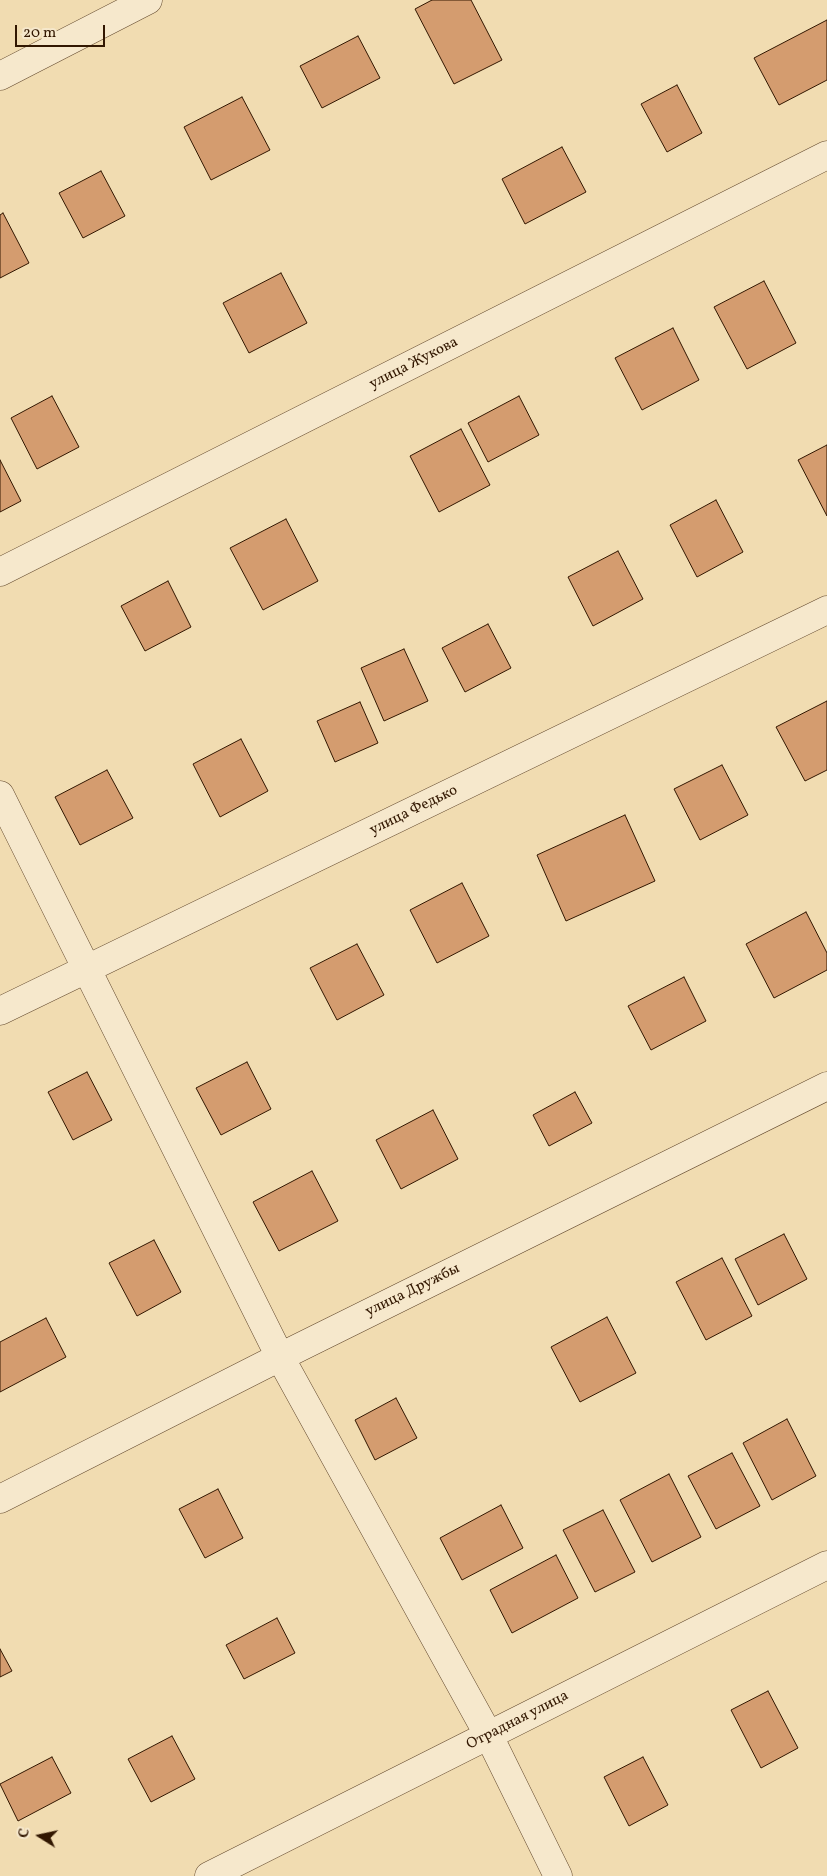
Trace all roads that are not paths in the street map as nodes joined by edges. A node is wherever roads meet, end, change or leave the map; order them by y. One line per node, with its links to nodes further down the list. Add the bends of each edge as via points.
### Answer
1 (148, 0): 2 (street)
2 (0, 76)
3 (827, 155): 4 (street, улица Жукова)
4 (0, 572)
5 (827, 610): 7 (street, улица Федько)
6 (0, 795): 7 (street)
7 (86, 969): 8 (street, улица Федько); 10 (street)
8 (0, 1011)
9 (827, 1086): 10 (street, улица Дружбы)
10 (280, 1357): 11 (street, улица Дружбы); 13 (street)
11 (0, 1499)
12 (827, 1565): 13 (street, Отрадная улица)
13 (489, 1736): 14 (street, Отрадная улица); 15 (street)
14 (209, 1876)
15 (558, 1876)

